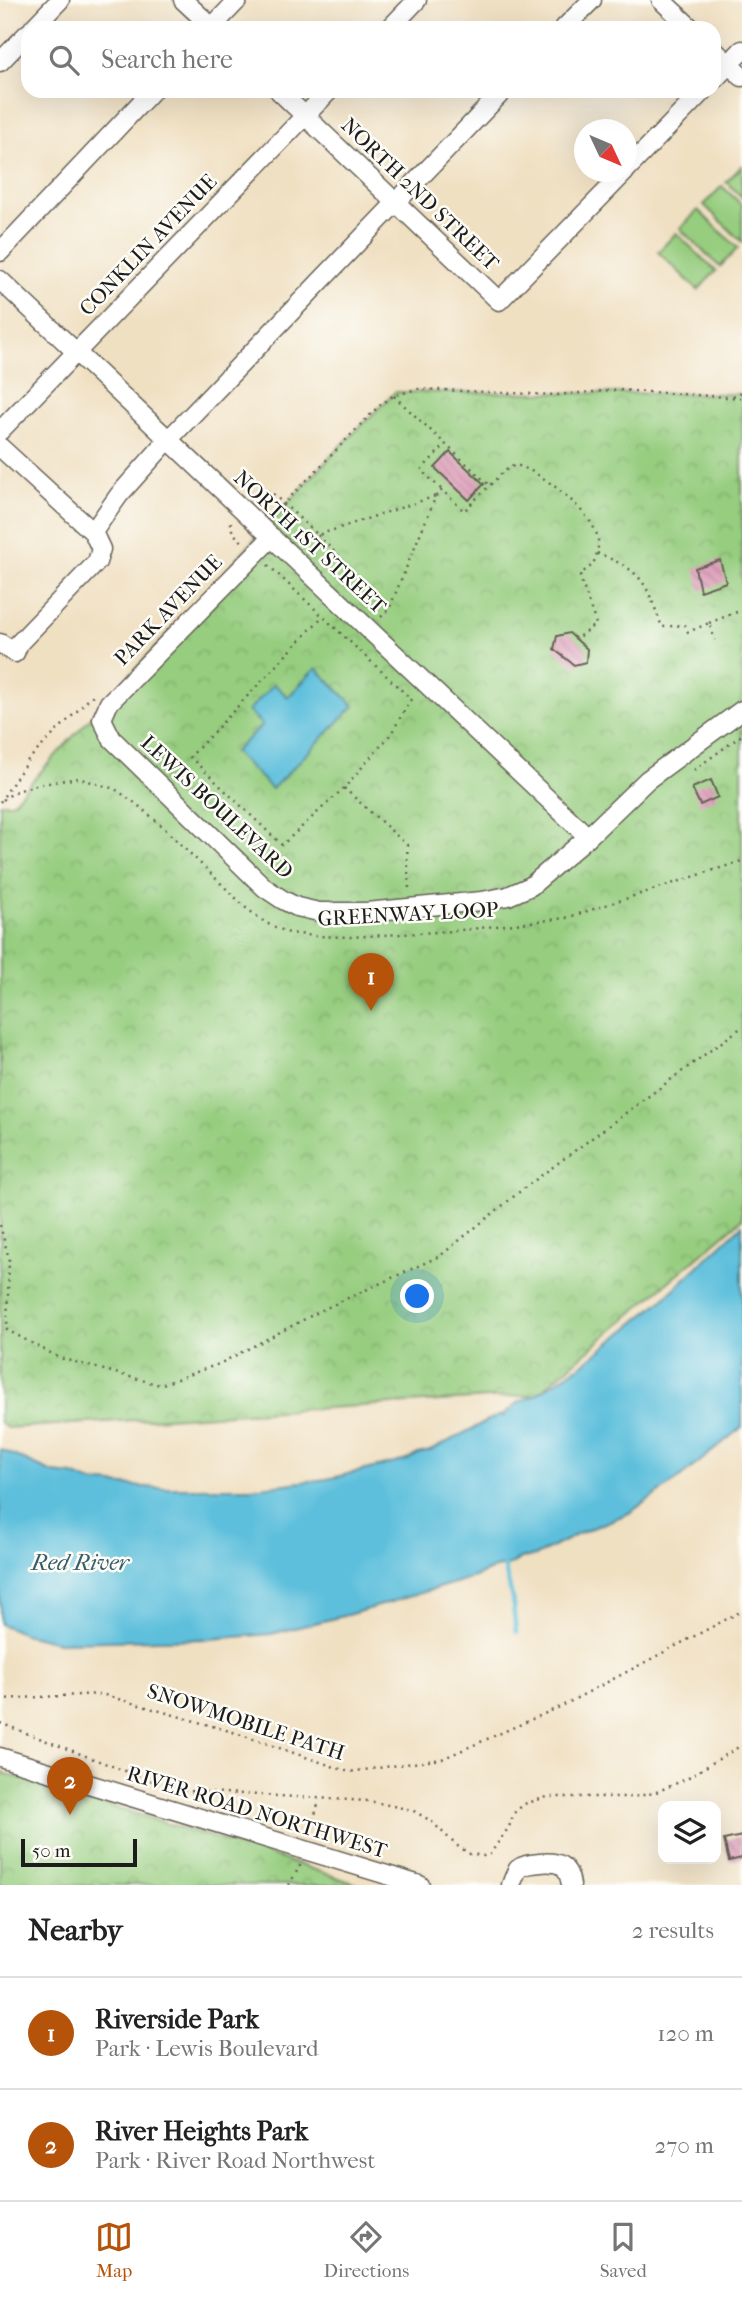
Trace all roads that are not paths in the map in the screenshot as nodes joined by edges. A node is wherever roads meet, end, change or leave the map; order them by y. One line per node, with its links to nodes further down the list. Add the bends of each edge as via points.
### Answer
1 (60, 0): 7 (street)
2 (183, 0): 8 (street)
3 (238, 0): 9 (street)
4 (417, 0): 10 (street)
5 (592, 0): 11 (street)
6 (661, 0): 12 (street)
7 (40, 21)
8 (205, 21)
9 (218, 21)
10 (397, 21)
11 (571, 21)
12 (684, 21)
13 (21, 40): 16 (street)
14 (742, 50): 17 (street)
15 (721, 57): 17 (street)
16 (0, 62)
17 (735, 71)
18 (145, 98): 27 (street)
19 (286, 98): 23 (street, NORTH 2ND STREET)
20 (322, 98): 23 (street, CONKLIN AVENUE)
21 (496, 98): 26 (street)
22 (696, 98): 24 (street)
23 (305, 116): 26 (street, NORTH 2ND STREET); 29 (street, CONKLIN AVENUE)
24 (637, 160)
25 (615, 182): 26 (street, NORTH 2ND STREET, via 499,301)
26 (395, 202): 31 (street)
27 (0, 252)
28 (0, 280): 29 (street, NORTH 1ST STREET)
29 (76, 352): 30 (street, CONKLIN AVENUE); 31 (street, NORTH 1ST STREET)
30 (0, 431)
31 (169, 440): 33 (street, via 119,495); 34 (street, NORTH 1ST STREET)
32 (0, 447): 33 (street)
33 (93, 532): 35 (street, via 101,550 97,562 19,643 15,653)
34 (272, 537): 37 (street, PARK AVENUE, via 109,703); 38 (street, NORTH 1ST STREET)
35 (0, 643)
36 (742, 710): 38 (street, LEWIS BOULEVARD, via 647,780)
37 (102, 719): 38 (street, LEWIS BOULEVARD, via 112,739 265,887 297,907 366,912 508,896 531,886)
38 (588, 837)
39 (0, 1757): 40 (street, RIVER ROAD NORTHWEST)
40 (421, 1885)
41 (511, 1885): 42 (street, via 523,1866 554,1861 564,1866)
42 (572, 1885)

